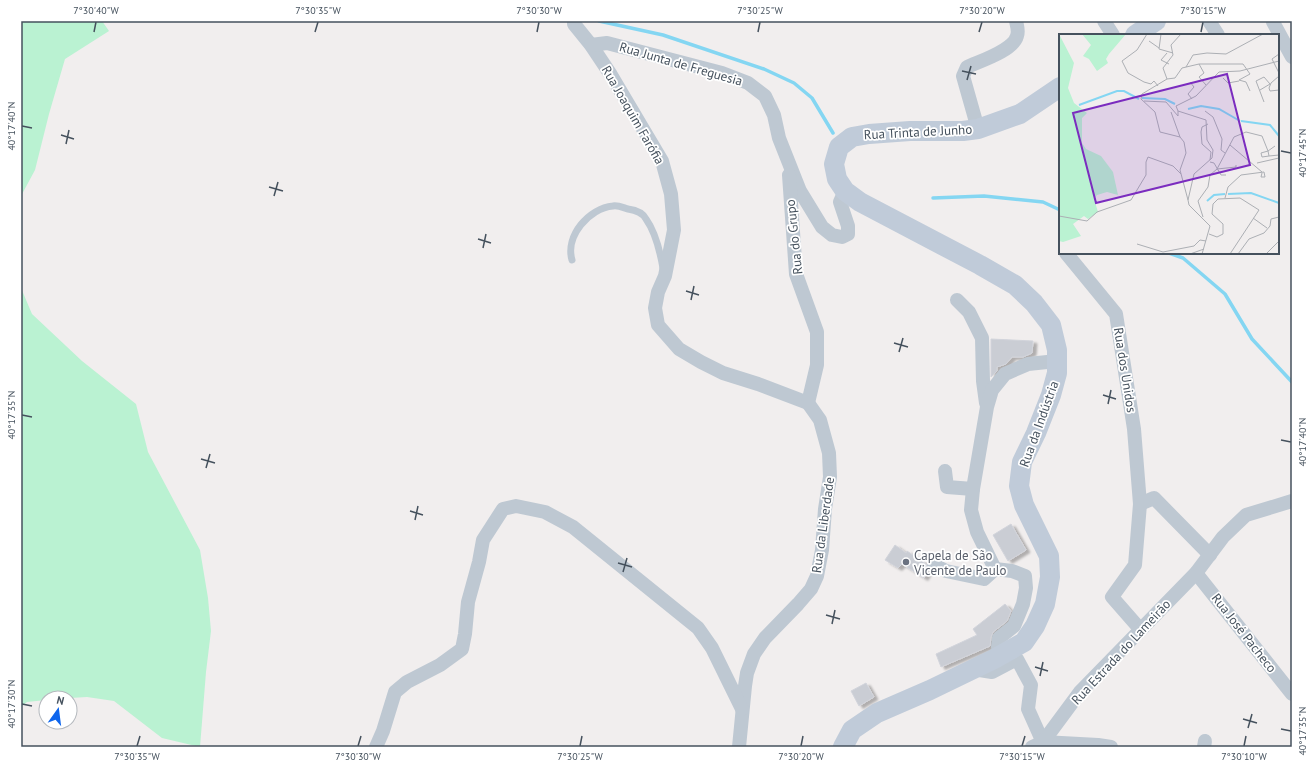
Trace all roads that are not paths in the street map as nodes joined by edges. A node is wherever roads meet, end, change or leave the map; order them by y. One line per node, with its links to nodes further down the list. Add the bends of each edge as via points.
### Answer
1 (574, 21): 10 (street, Rua Joaquim Farófia)
2 (1016, 21): 13 (street, via 1017,37 1010,46 967,67 963,76)
3 (1104, 21): 7 (street)
4 (1156, 21): 8 (street)
5 (1209, 21): 9 (street)
6 (1273, 22): 11 (street)
7 (1112, 34)
8 (1136, 34)
9 (1217, 34)
10 (591, 45): 15 (street, Rua Junta de Freguesia, via 607,43 641,51 722,73 748,83 765,96 774,115); 19 (street, Rua Joaquim Farófia, via 662,161 671,194 674,230)
11 (1292, 57)
12 (1059, 87): 13 (street, Rua Trinta de Junho, via 1020,114)
13 (978, 129): 14 (street, Rua Trinta de Junho, via 869,134 852,137)
14 (840, 147): 16 (street, Rua da Indústria, via 834,164 837,179)
15 (788, 162): 16 (street, Rua Junta de Freguesia, via 800,191 822,227 832,235 842,237 848,234 840,202); 22 (street, Rua do Grupo, via 796,274 817,332 817,365)
16 (845, 191): 21 (street, Rua da Indústria, via 860,202 1014,285 1034,303 1051,325)
17 (1067, 254): 27 (street, Rua dos Unidos, via 1116,314 1134,429)
18 (572, 260): 19 (lane, via 574,236 580,226 587,218 614,206 635,210 646,218 654,234)
19 (665, 276): 22 (street, Rua Joaquim Farófia, via 655,308 658,325 679,349 723,373)
20 (958, 300): 23 (street, via 969,312 982,338 983,381)
21 (1057, 361): 23 (street, via 1028,364 1005,374 992,390); 33 (street, Rua da Indústria, via 1057,373 1051,395 1022,462 1019,486 1024,505 1049,556 1050,577 1045,604 1032,632 1024,642)
22 (808, 403): 36 (street, Rua da Liberdade, via 820,420 829,453 830,477 817,576 811,589 765,638 754,654 747,673)
23 (987, 407): 25 (street)
24 (945, 470): 25 (street, via 947,487)
25 (973, 490): 30 (street, via 972,510 977,532)
26 (1292, 502): 28 (street, Rua Estrada do Lameirão, via 1246,514 1223,537)
27 (1140, 504): 28 (street, via 1154,498); 32 (street, Rua dos Unidos, via 1136,564 1112,597)
28 (1210, 555): 31 (street, Rua Estrada do Lameirão)
29 (934, 565): 30 (street, via 946,571 984,579)
30 (995, 569): 33 (street, via 1025,576 1026,588 1014,626 999,638 998,647)
31 (1196, 573): 32 (street, Rua Estrada do Lameirão); 35 (street, Rua José Pacheco)
32 (1140, 629): 37 (street, Rua Estrada do Lameirão, via 1080,692)
33 (1001, 655): 34 (street, Rua da Indústria)
34 (972, 669): 37 (street, via 992,672 1017,659 1031,685 1028,709); 40 (street, Rua da Indústria, via 877,713 852,730)
35 (1292, 694)
36 (742, 709): 38 (street, via 712,648 698,628 573,527 545,512 516,506 503,509 483,540 468,602 462,648 440,665 407,682 396,692); 39 (street, Rua da Liberdade)
37 (1040, 745): 41 (street)
38 (376, 747)
39 (739, 747)
40 (843, 747)
41 (1112, 747)

